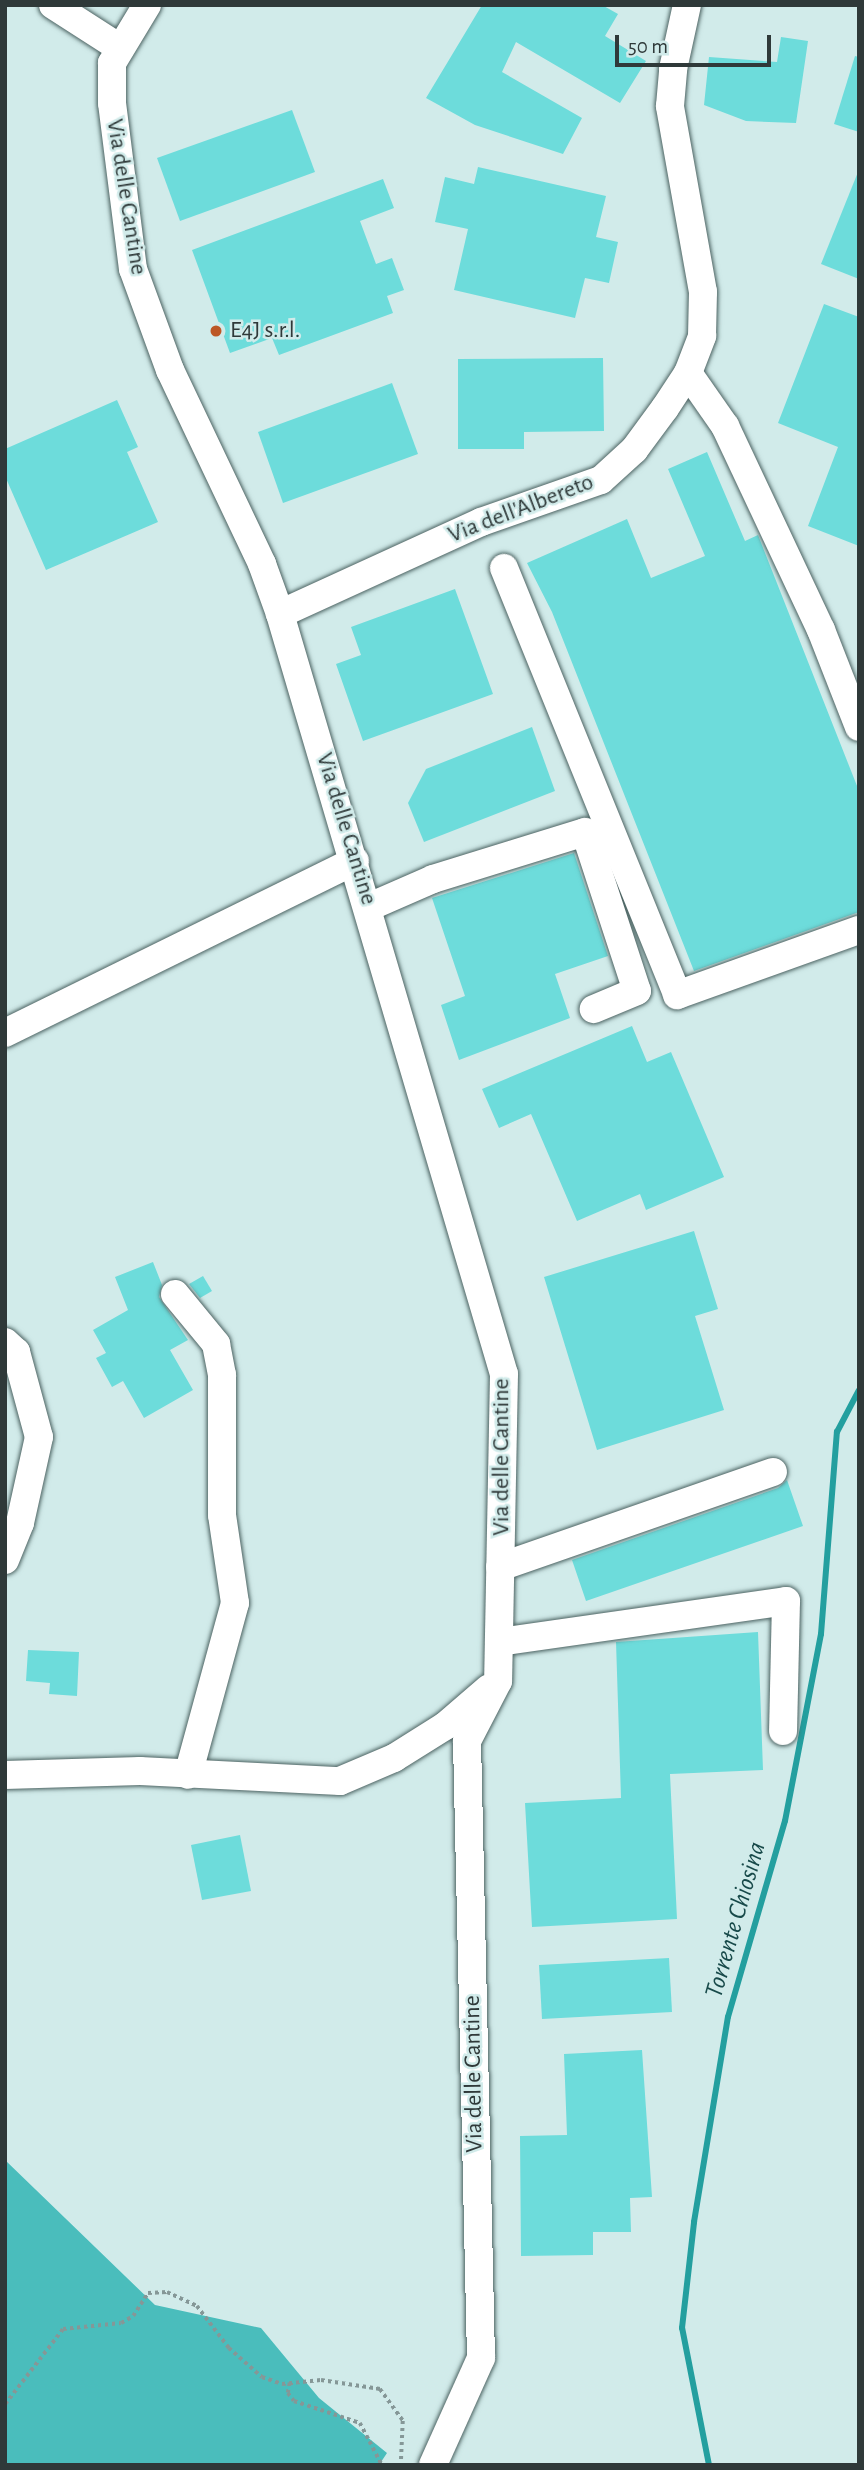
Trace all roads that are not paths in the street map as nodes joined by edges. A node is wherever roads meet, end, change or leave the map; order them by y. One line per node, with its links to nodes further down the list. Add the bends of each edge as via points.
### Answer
1 (53, 5): 4 (street)
2 (147, 5): 4 (street, Via delle Cantine)
3 (687, 5): 5 (street, Via dell'Albereto, via 670,106 703,292 702,335)
4 (120, 48): 7 (street, Via delle Cantine, via 112,63 112,103 134,269 170,370 262,564)
5 (688, 373): 7 (street, Via dell'Albereto, via 635,450 601,480 481,522); 8 (street, via 731,438 821,630)
6 (504, 568): 11 (street, via 677,995)
7 (280, 614): 9 (street, Via delle Cantine)
8 (859, 727)
9 (355, 861): 10 (street, Via delle Cantine); 13 (street)
10 (369, 907): 12 (street, via 433,879 585,832 638,991); 18 (street, Via delle Cantine, via 505,1374)
11 (859, 930)
12 (594, 1009)
13 (5, 1033)
14 (175, 1294): 22 (street, via 216,1344 222,1515 235,1603)
15 (5, 1342): 17 (street, via 16,1352 39,1437 20,1523)
16 (774, 1472): 18 (street)
17 (5, 1560)
18 (500, 1567): 19 (street, Via delle Cantine)
19 (499, 1642): 20 (street, Via delle Cantine); 21 (street, via 786,1601)
20 (498, 1681): 22 (street, via 404,1752 340,1781); 24 (street, Via delle Cantine, via 467,1741 481,2358)
21 (783, 1731)
22 (188, 1775): 23 (street, via 140,1771)
23 (5, 1776)
24 (433, 2465)

